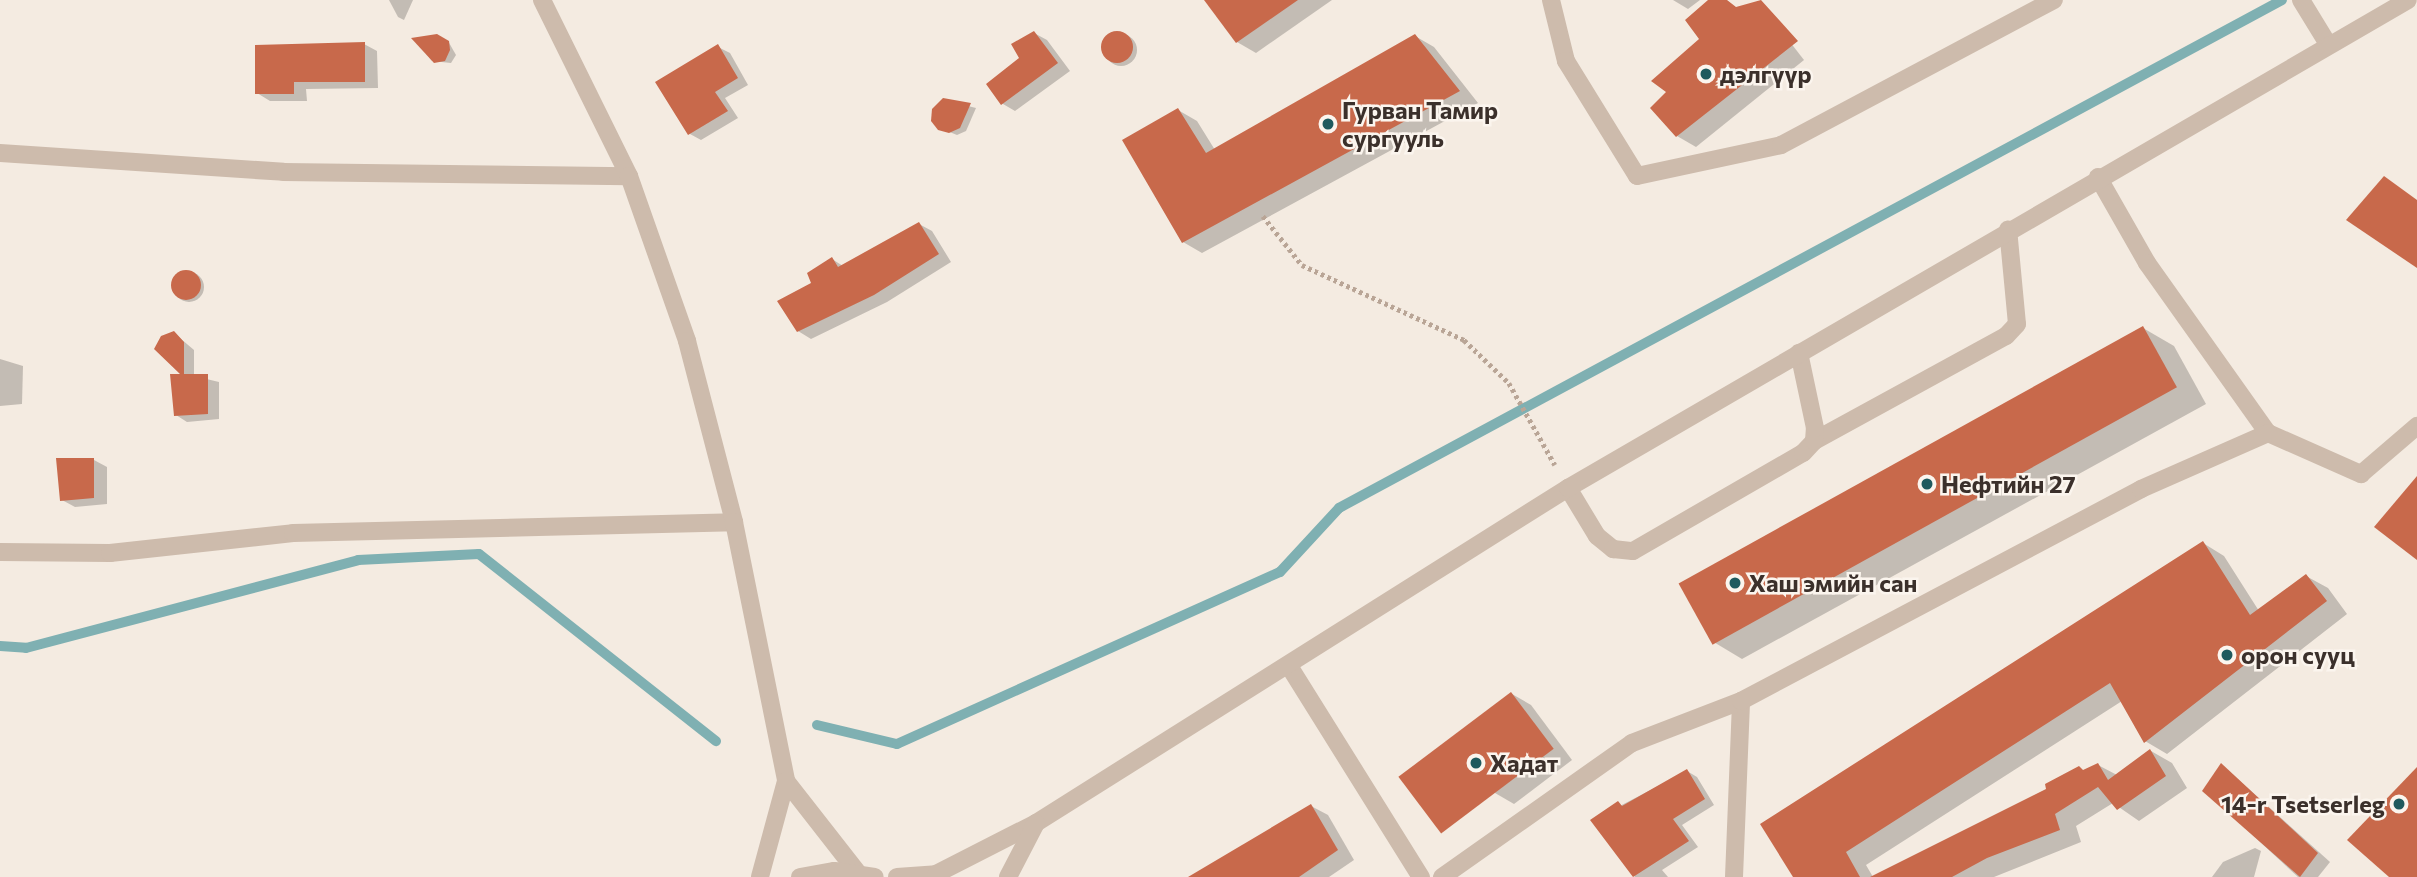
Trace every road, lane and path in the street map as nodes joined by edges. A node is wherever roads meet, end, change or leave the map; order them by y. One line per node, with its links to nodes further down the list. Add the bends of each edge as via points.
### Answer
1 (542, 0): 8 (street)
2 (1550, 0): 3 (street, via 1566,61 1637,176 1781,145)
3 (2054, 0)
4 (2408, 0): 6 (street)
5 (2304, 6): 6 (street)
6 (2328, 44): 9 (street)
7 (0, 153): 8 (street, via 283,172)
8 (629, 176): 17 (street, via 687,341)
9 (2098, 177): 11 (street); 14 (street, via 2147,263)
10 (1263, 216): 16 (path, via 1302,265 1464,340 1511,388)
11 (2008, 229): 12 (street); 15 (street, via 2017,324 2006,336)
12 (1799, 353): 15 (street); 16 (street)
13 (2417, 426): 14 (street, via 2361,474)
14 (2268, 433): 20 (street, via 2141,489)
15 (1814, 441): 16 (street, via 1803,453 1633,551 1613,549 1597,536)
16 (1568, 488): 19 (street)
17 (734, 522): 18 (street, via 293,533 110,553); 21 (street)
18 (0, 552)
19 (1289, 666): 22 (street); 28 (street)
20 (1741, 701): 29 (street, via 1632,743); 30 (street)
21 (786, 781): 23 (street); 24 (street)
22 (1036, 823): 26 (street, via 936,874); 27 (street)
23 (866, 875): 25 (street)
24 (760, 877)
25 (800, 877)
26 (897, 877)
27 (1008, 877)
28 (1421, 877)
29 (1442, 877)
30 (1734, 877)

